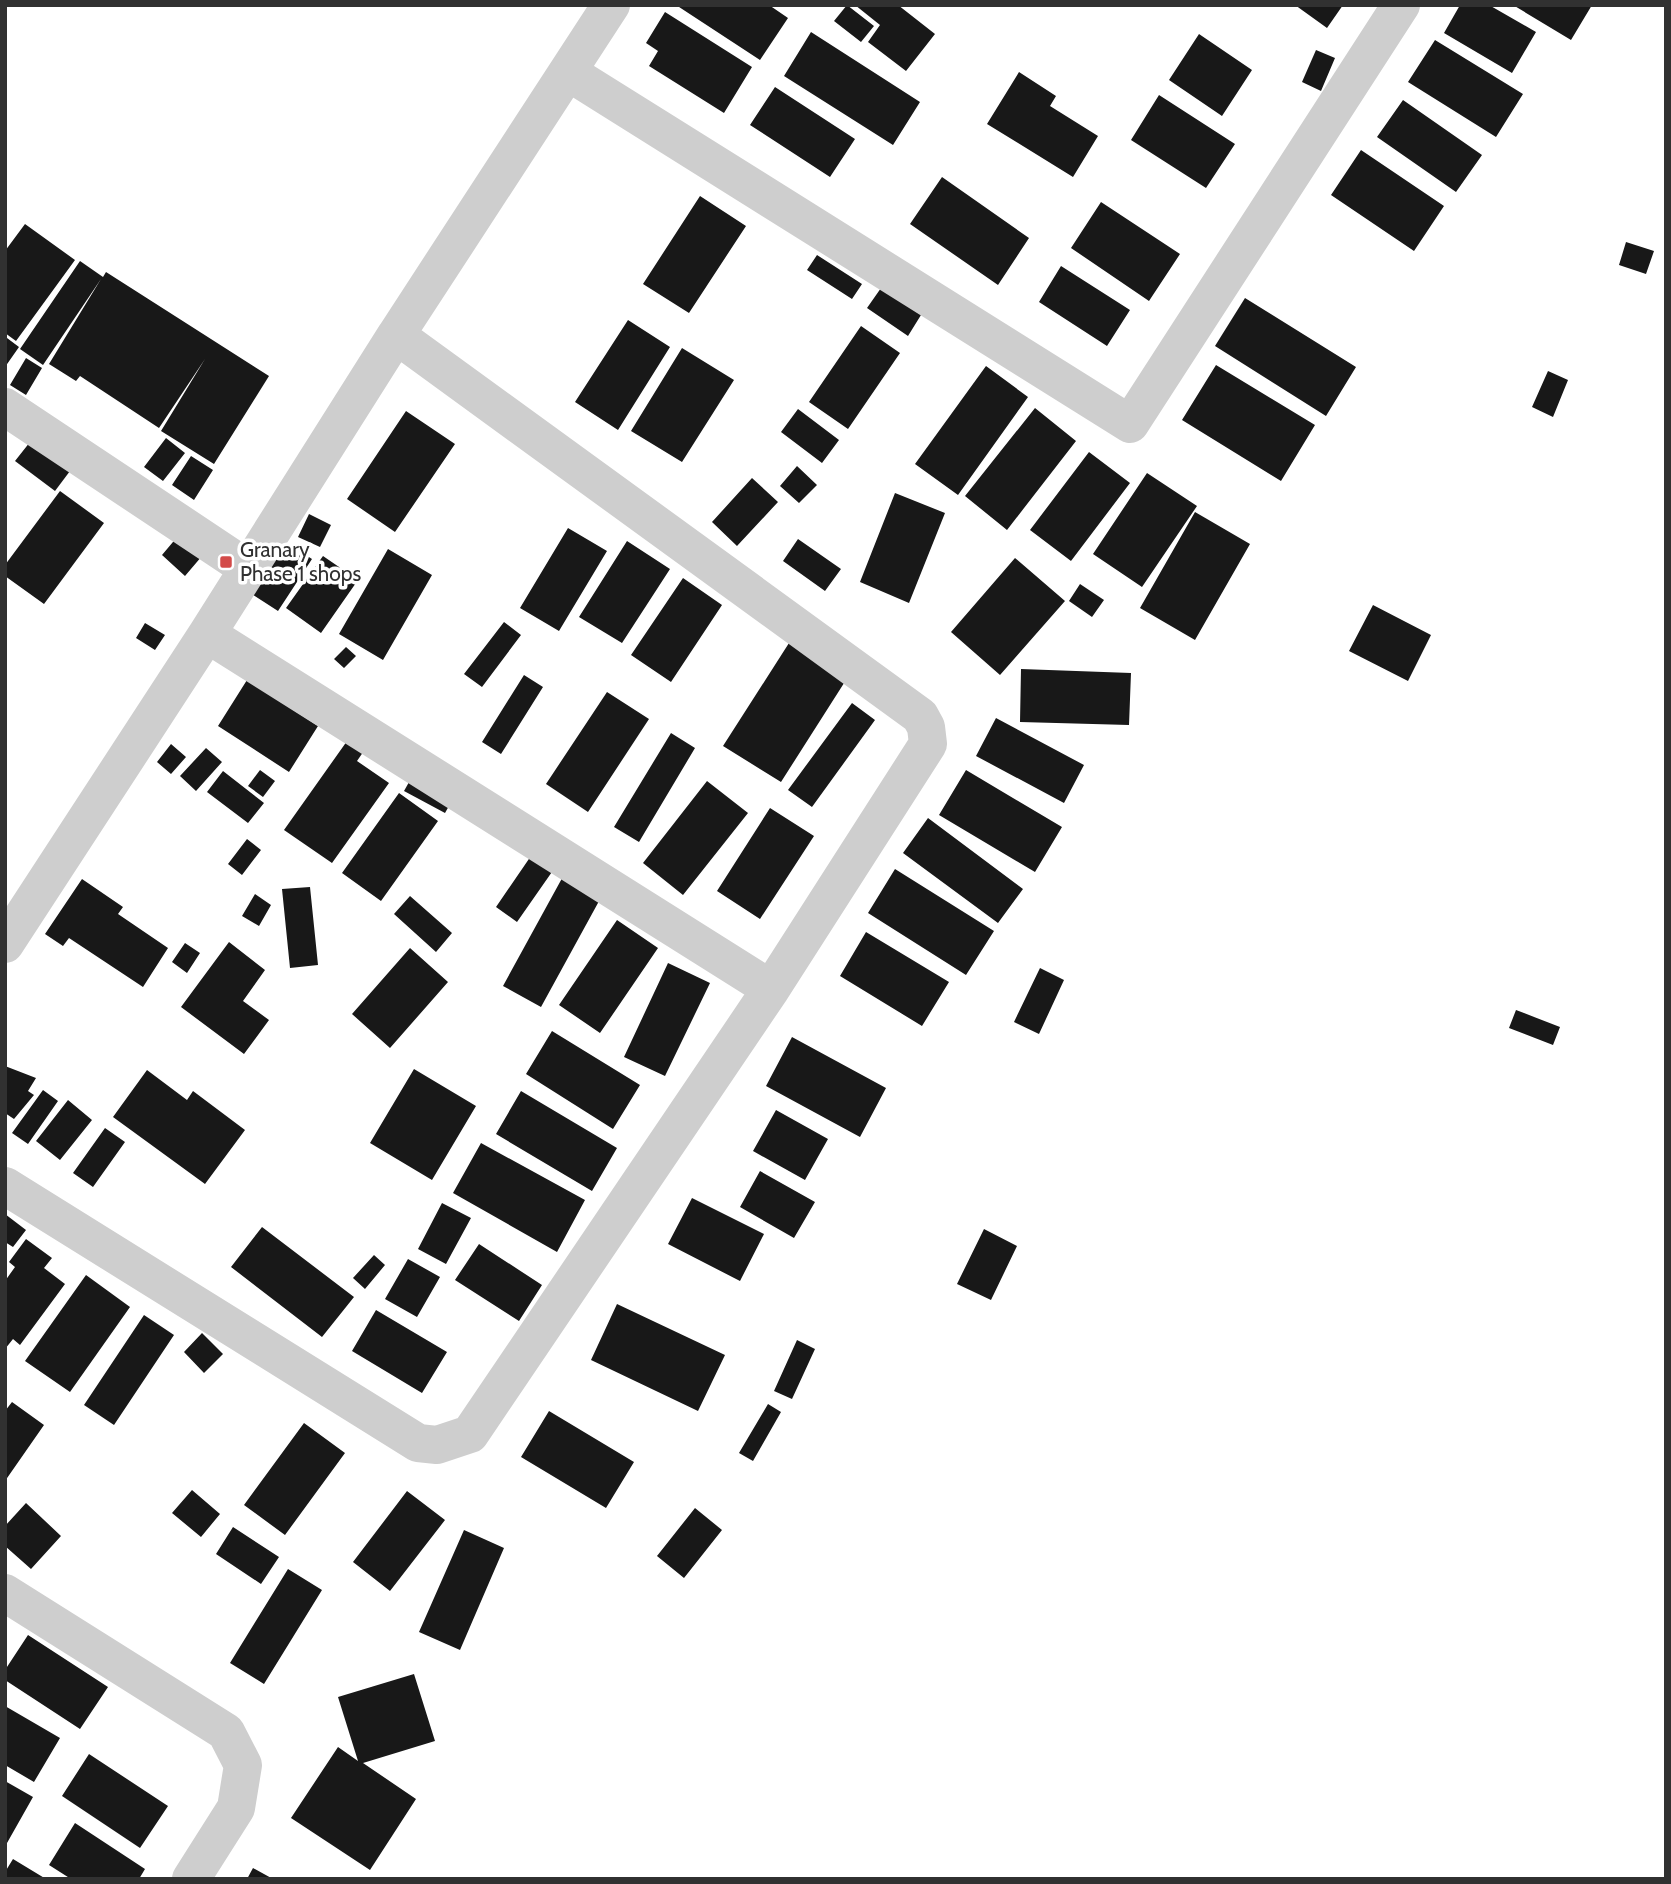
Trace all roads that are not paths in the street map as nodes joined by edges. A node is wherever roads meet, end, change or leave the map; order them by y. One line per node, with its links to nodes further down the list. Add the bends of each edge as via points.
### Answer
1 (611, 5): 3 (street)
2 (1401, 5): 3 (street, via 1130,424)
3 (568, 72): 4 (street)
4 (396, 335): 6 (street); 9 (street, via 920,716 928,744)
5 (5, 407): 6 (street)
6 (247, 568): 7 (street)
7 (207, 634): 8 (street); 9 (street)
8 (5, 944)
9 (771, 989): 10 (street, via 470,1434 454,1441 418,1443)
10 (5, 1186)
11 (5, 1593): 12 (street, via 226,1732 243,1765 236,1808)
12 (191, 1879)

